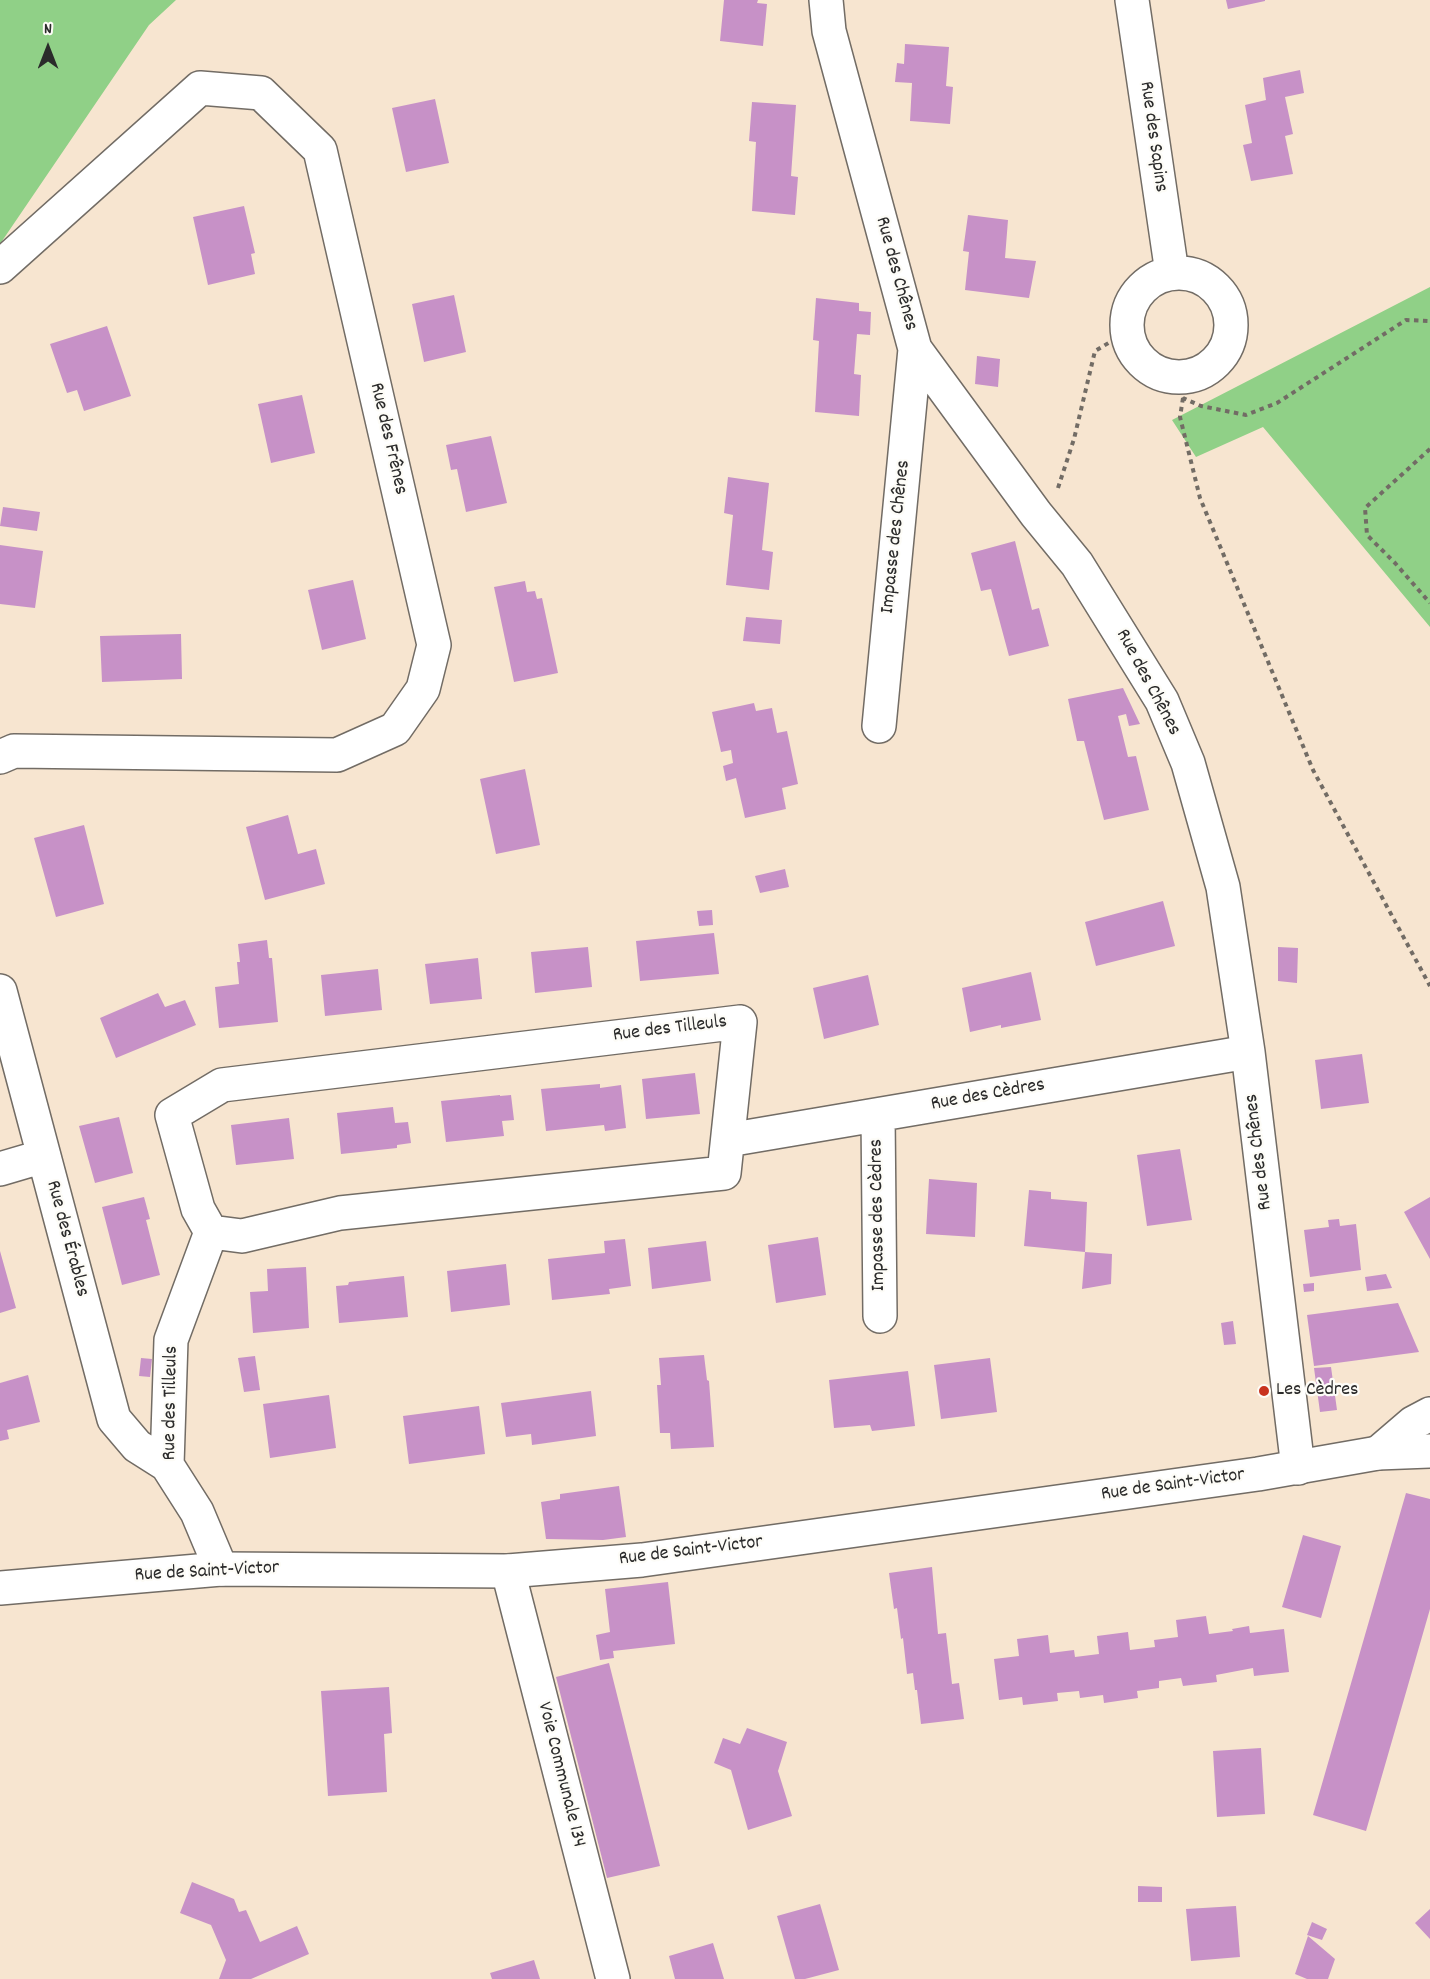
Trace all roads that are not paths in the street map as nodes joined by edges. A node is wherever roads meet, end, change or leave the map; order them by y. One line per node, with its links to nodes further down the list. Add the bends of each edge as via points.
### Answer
1 (826, 0): 5 (street, Rue des Chênes, via 829,31)
2 (1132, 0): 4 (street, Rue des Sapins)
3 (0, 267): 7 (street, Rue des Frênes, via 201,88 261,93 320,150 434,645 423,689 395,729 336,755 14,751)
4 (1172, 273): 4 (street, via 1192,274 1211,283 1224,298 1231,318 1230,338 1221,357 1174,387 1134,352 1127,332 1128,312 1137,294 1152,280)
5 (915, 349): 6 (street, Impasse des Chênes); 9 (street, Rue des Chênes, via 1077,564 1162,701 1188,764 1223,887)
6 (879, 726)
7 (0, 757)
8 (0, 991): 12 (street, Rue des Érables)
9 (1248, 1052): 10 (street, Rue des Cèdres); 20 (street, Rue des Chênes)
10 (878, 1115): 11 (street, Rue des Cèdres); 15 (street, Impasse des Cèdres)
11 (728, 1140): 14 (street, Rue des Tilleuls, via 724,1173 340,1213 242,1236); 14 (street, Rue des Tilleuls, via 740,1022 222,1085 172,1115 198,1209)
12 (44, 1156): 13 (street); 19 (street, Rue des Érables, via 114,1419 137,1446)
13 (0, 1169)
14 (211, 1232): 19 (street, Rue des Tilleuls, via 171,1340)
15 (880, 1316)
16 (1430, 1414): 18 (street)
17 (1430, 1452): 18 (street, Rue de Saint-Victor)
18 (1378, 1453): 20 (street, Rue de Saint-Victor)
19 (167, 1465): 21 (street, Rue des Tilleuls, via 197,1512)
20 (1298, 1468): 22 (street, Rue de Saint-Victor, via 642,1560)
21 (221, 1569): 22 (street, Rue de Saint-Victor); 23 (street, Rue de Saint-Victor)
22 (508, 1571): 24 (street, Voie Communale 134)
23 (0, 1588)
24 (613, 1979)

